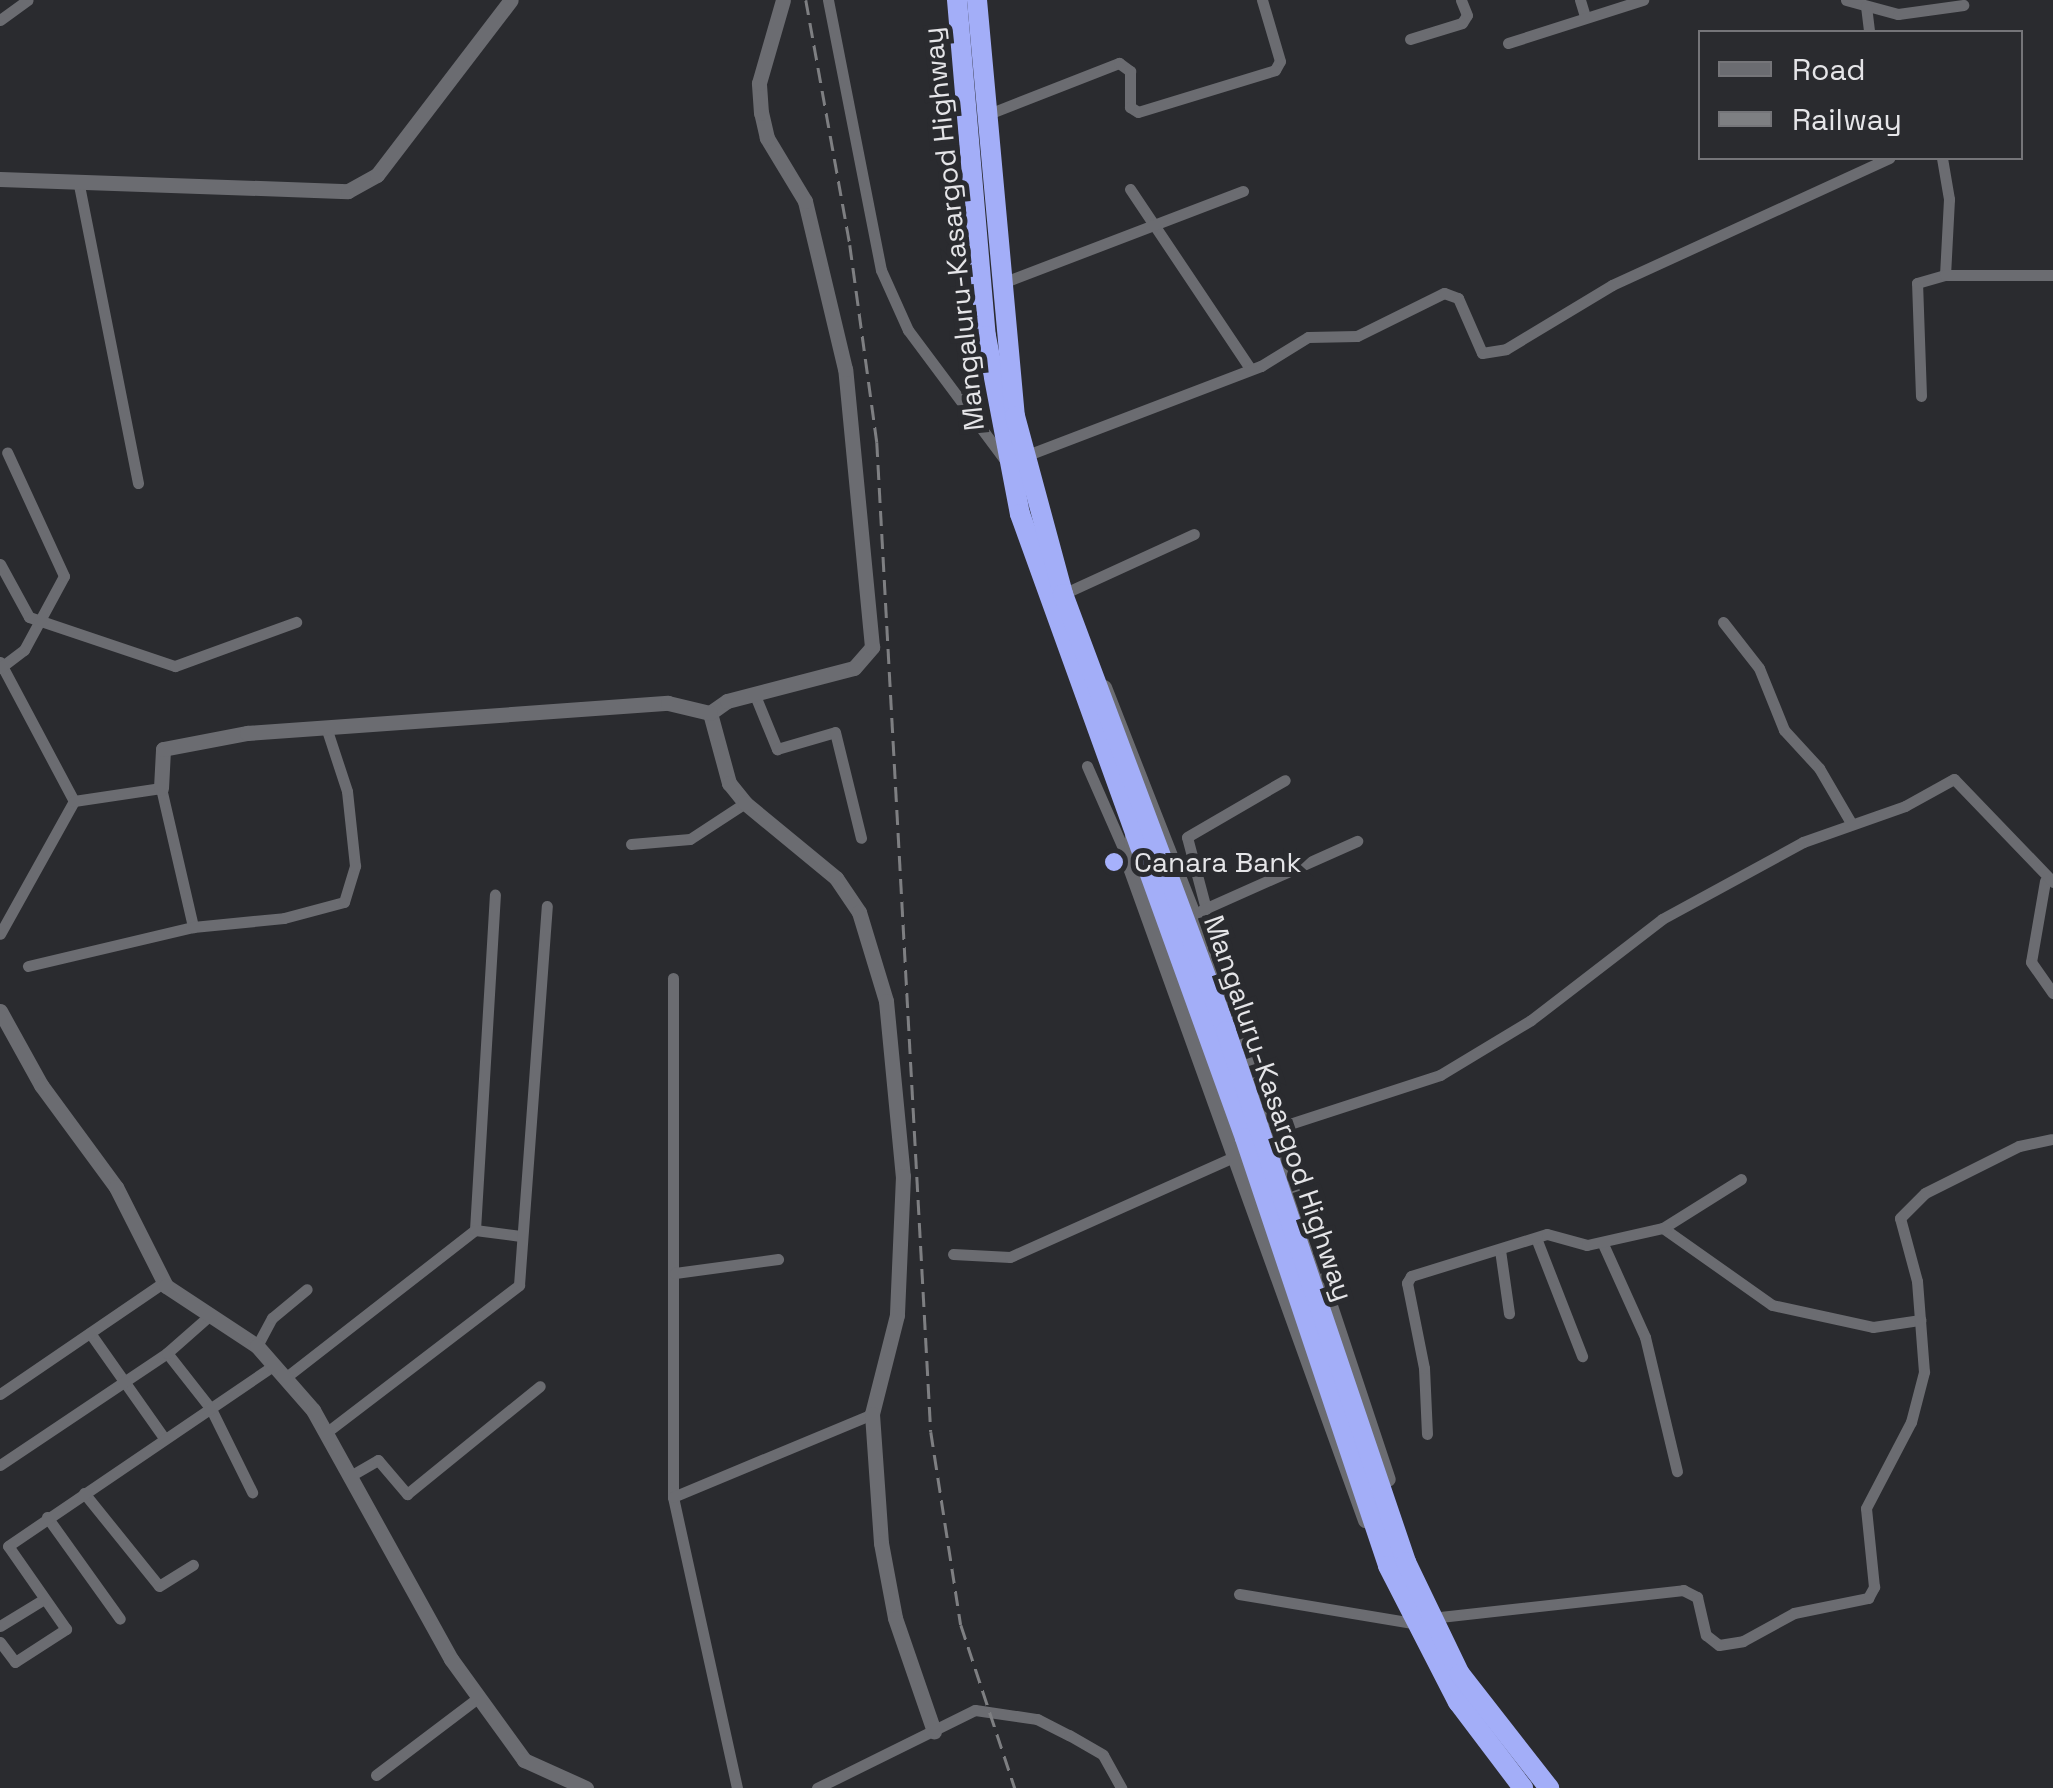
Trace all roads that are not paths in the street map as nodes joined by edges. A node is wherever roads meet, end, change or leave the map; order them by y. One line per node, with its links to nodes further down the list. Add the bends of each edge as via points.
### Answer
1 (28, 0): 15 (street)
2 (511, 0): 23 (street, via 377,175 348,191)
3 (783, 0): 43 (street, via 760,82 760,113 767,138 805,200 842,357 872,635 866,658 854,668)
4 (828, 0): 33 (street, via 881,270 908,330)
5 (957, 0): 33 (highway, Mangaluru-Kasargod Highway, via 986,336)
6 (977, 0): 19 (highway, Mangaluru-Kasargod Highway)
7 (1262, 0): 19 (street, via 1280,61 1274,70 1138,112 1130,106 1130,70 1119,63)
8 (1462, 0): 17 (street, via 1462,23)
9 (1580, 0): 14 (street)
10 (1643, 0): 14 (street)
11 (1846, 0): 12 (street)
12 (1866, 6): 13 (street, via 1898,14); 16 (street)
13 (1963, 6)
14 (1584, 16): 18 (street)
15 (0, 20)
16 (1869, 30)
17 (1410, 40)
18 (1508, 43)
19 (986, 115): 29 (highway, Mangaluru-Kasargod Highway)
20 (1885, 160): 30 (street, via 1612,285 1506,349 1482,353 1452,293 1356,336 1308,337 1282,357)
21 (1942, 160): 27 (street, via 1950,199)
22 (0, 180): 23 (street)
23 (78, 180): 34 (street)
24 (1130, 189): 26 (street)
25 (1243, 191): 26 (street)
26 (1150, 228): 29 (street); 30 (street, via 1225,336 1246,354)
27 (1945, 276): 28 (street); 31 (street, via 1912,287)
28 (2053, 276)
29 (998, 284): 33 (highway, Mangaluru-Kasargod Highway)
30 (1249, 367): 33 (street)
31 (1921, 396)
32 (7, 452): 38 (street, via 64,576)
33 (1016, 460): 37 (highway, Mangaluru-Kasargod Highway); 52 (highway, Mangaluru-Kasargod Highway, via 1044,587)
34 (138, 482)
35 (1194, 534): 37 (street)
36 (0, 564): 38 (street, via 29,617)
37 (1063, 594): 41 (highway, Mangaluru-Kasargod Highway)
38 (41, 622): 39 (street, via 175,666); 42 (street, via 24,650)
39 (296, 622)
40 (1723, 622): 51 (street, via 1759,668 1784,730 1820,768)
41 (1089, 663): 60 (street, via 1118,709); 67 (highway, Mangaluru-Kasargod Highway)
42 (1, 665): 49 (street)
43 (754, 693): 44 (street); 53 (street, via 777,749 835,732)
44 (710, 713): 45 (street, via 668,703); 50 (street, via 714,747)
45 (326, 728): 48 (street, via 247,733 163,749); 61 (street, via 347,791 352,892 316,912)
46 (1087, 766): 56 (street)
47 (1285, 780): 60 (street, via 1187,837)
48 (160, 788): 49 (street); 61 (street)
49 (74, 801): 62 (street)
50 (744, 803): 55 (street, via 690,839); 93 (street, via 850,897 867,926 886,1001 903,1176 897,1315)
51 (1851, 822): 57 (street, via 1905,806 1954,779); 67 (street, via 1662,919 1531,1020 1440,1074)
52 (1132, 831): 56 (street); 67 (highway, Mangaluru-Kasargod Highway)
53 (861, 838)
54 (1357, 840): 60 (street)
55 (631, 844)
56 (1127, 857): 67 (street)
57 (2049, 882): 65 (street, via 2031,962)
58 (495, 895): 71 (street)
59 (547, 906): 72 (street)
60 (1200, 911): 67 (street)
61 (193, 927): 63 (street)
62 (0, 934)
63 (28, 966)
64 (674, 978): 78 (street)
65 (2053, 993)
66 (0, 1011): 79 (street, via 41,1085 116,1187)
67 (1249, 1140): 76 (street, via 1010,1257); 104 (highway, Mangaluru-Kasargod Highway); 104 (street, via 1376,1440 1396,1507)
68 (2051, 1140): 83 (street, via 2019,1146 1904,1208 1900,1218)
69 (1741, 1179): 70 (street)
70 (1663, 1228): 74 (street); 83 (street, via 1772,1305 1873,1327)
71 (475, 1230): 72 (street); 88 (street)
72 (521, 1236): 94 (street, via 519,1285)
73 (1536, 1238): 74 (street); 75 (street); 87 (street)
74 (1603, 1244): 98 (street, via 1646,1337)
75 (1500, 1250): 81 (street); 95 (street, via 1411,1276 1407,1284 1424,1368)
76 (953, 1254)
77 (778, 1260): 78 (street)
78 (675, 1274): 102 (street)
79 (164, 1282): 82 (street); 84 (street)
80 (307, 1289): 85 (street, via 272,1318)
81 (1510, 1313)
82 (208, 1317): 85 (street); 86 (street)
83 (1920, 1320): 109 (street, via 1924,1372 1911,1422 1866,1508 1874,1586 1868,1598 1794,1613 1743,1641 1720,1645 1706,1635 1698,1598 1683,1590)
84 (90, 1332): 89 (street); 91 (street)
85 (257, 1346): 88 (street)
86 (168, 1353): 89 (street); 92 (street)
87 (1582, 1356)
88 (280, 1372): 92 (street); 94 (street)
89 (122, 1383): 96 (street); 97 (street)
90 (540, 1386): 99 (street, via 408,1494 378,1460)
91 (0, 1394)
92 (211, 1409): 96 (street); 100 (street)
93 (872, 1414): 102 (street); 113 (street, via 881,1543 895,1618)
94 (327, 1432): 99 (street)
95 (1427, 1434)
96 (164, 1438): 101 (street)
97 (0, 1465)
98 (1677, 1471)
99 (352, 1475): 112 (street)
100 (252, 1492)
101 (84, 1493): 103 (street); 105 (street, via 159,1586)
102 (673, 1496): 116 (street)
103 (47, 1517): 107 (street, via 8,1546); 108 (street)
104 (1387, 1537): 109 (highway, Mangaluru-Kasargod Highway)
105 (193, 1565)
106 (1239, 1594): 109 (street)
107 (44, 1599): 110 (street); 111 (street, via 66,1629 14,1662)
108 (120, 1619)
109 (1422, 1620): 119 (highway, Mangaluru-Kasargod Highway, via 1458,1702); 120 (highway, Mangaluru-Kasargod Highway)
110 (0, 1626)
111 (0, 1642)
112 (478, 1698): 114 (street); 115 (street, via 524,1760)
113 (934, 1732): 117 (street); 118 (street, via 975,1710 1036,1718 1103,1756)
114 (376, 1774)
115 (586, 1788)
116 (737, 1788)
117 (817, 1788)
118 (1121, 1788)
119 (1522, 1788)
120 (1550, 1788)

